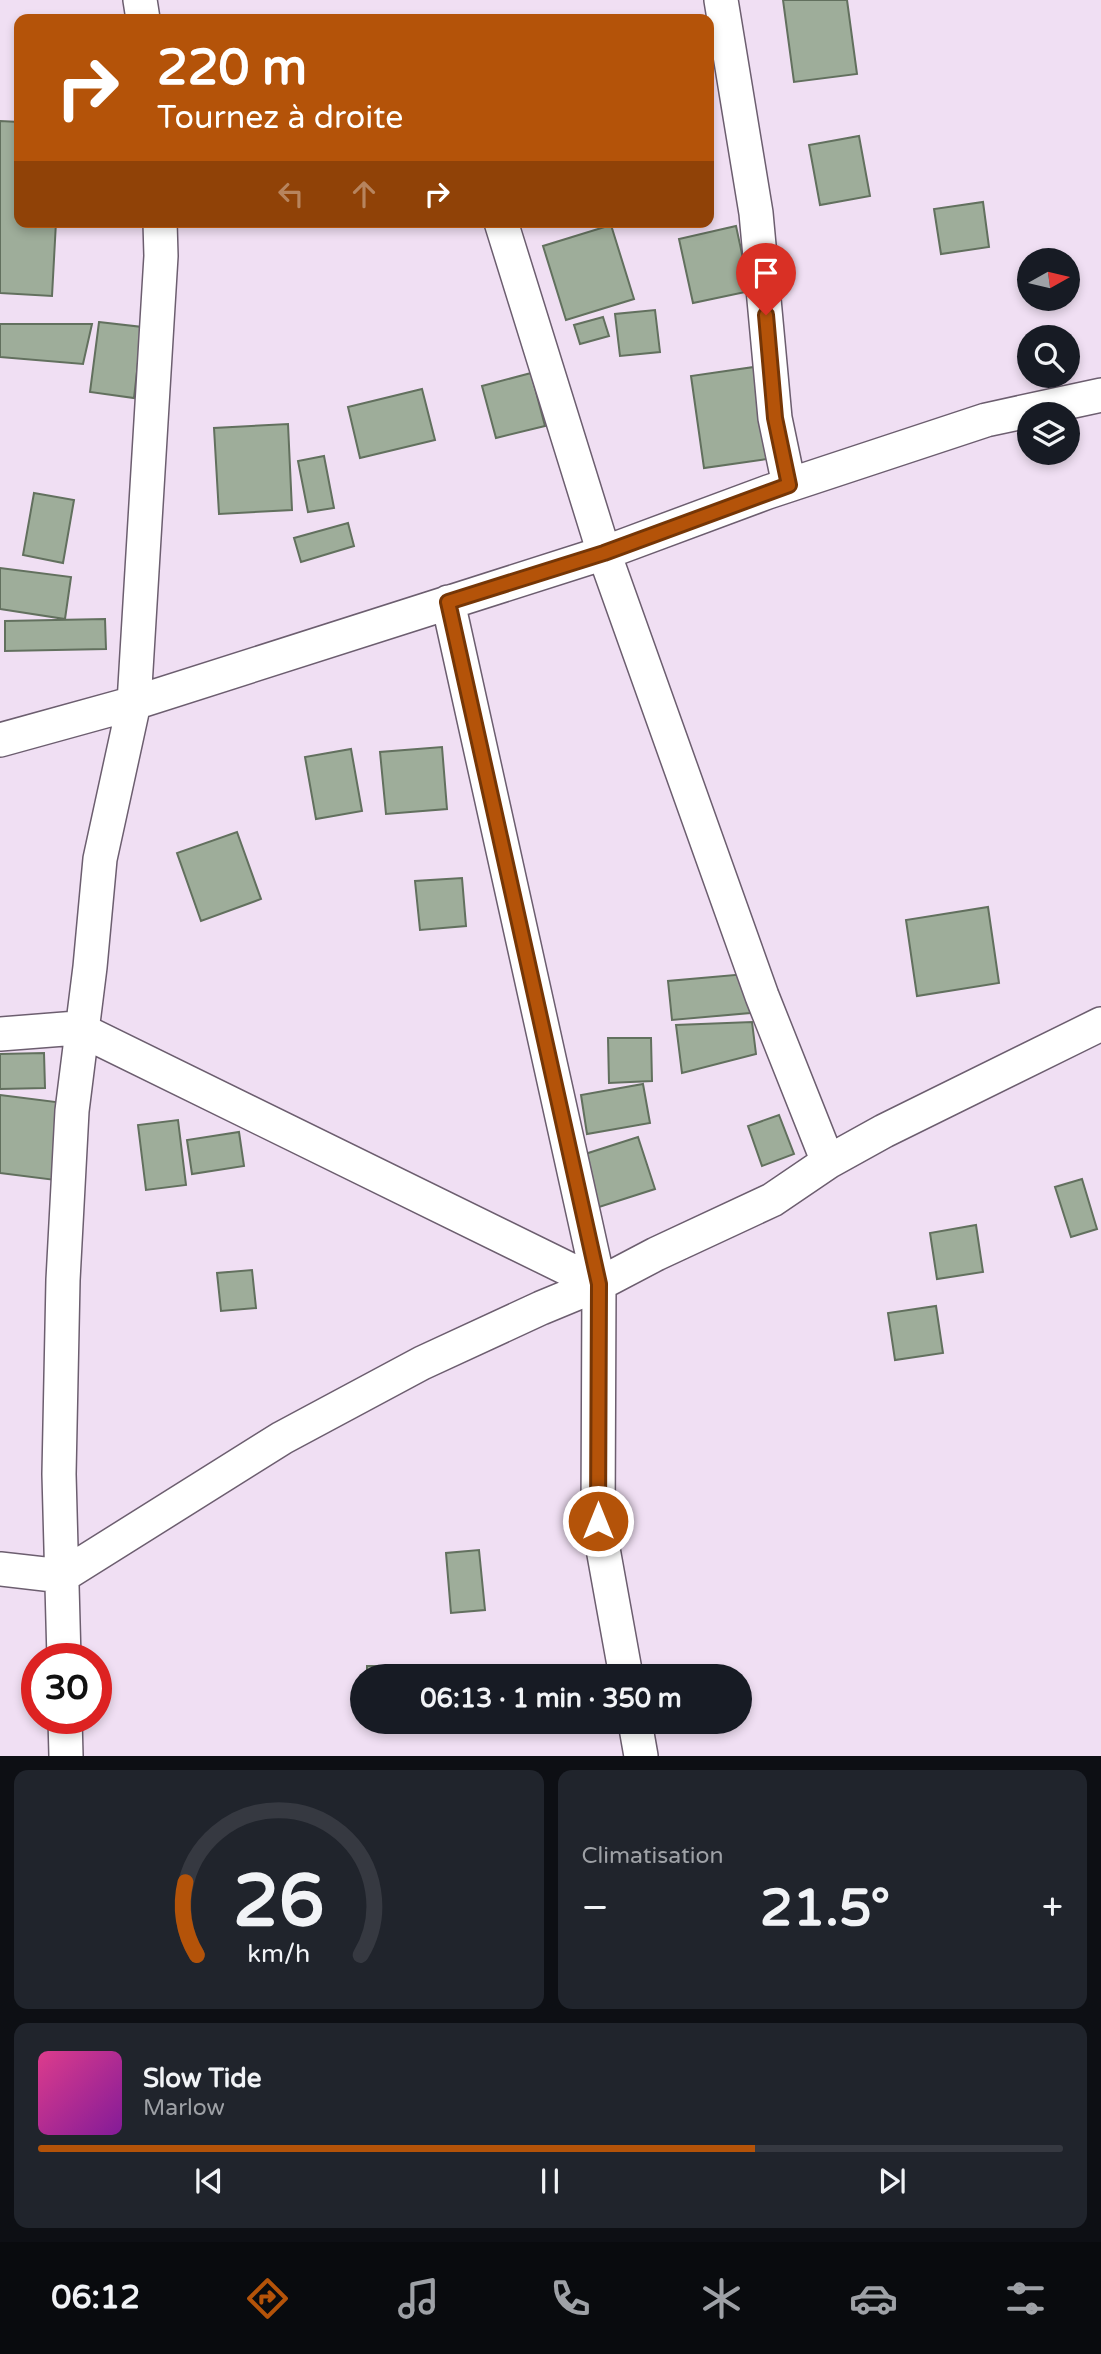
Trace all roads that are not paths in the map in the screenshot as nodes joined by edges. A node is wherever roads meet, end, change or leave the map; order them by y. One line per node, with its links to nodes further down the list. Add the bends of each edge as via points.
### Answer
1 (721, 0): 5 (street, via 756,212 775,418)
2 (160, 228): 8 (street)
3 (503, 228): 6 (street)
4 (1101, 395): 5 (street, via 986,420)
5 (789, 485): 6 (street)
6 (604, 553): 7 (street); 13 (street, via 762,996)
7 (448, 602): 8 (street); 14 (street)
8 (134, 703): 9 (street); 11 (street, via 100,859)
9 (0, 740)
10 (1101, 1024): 13 (street)
11 (82, 1031): 12 (street); 14 (street); 16 (street, via 72,1111 63,1280)
12 (0, 1034)
13 (828, 1162): 14 (street, via 772,1200)
14 (599, 1284): 16 (street, via 422,1363 282,1438); 18 (street, via 598,1521)
15 (0, 1569): 16 (street)
16 (62, 1576): 17 (street)
17 (64, 1643)
18 (624, 1664)
19 (65, 1734): 21 (street)
20 (637, 1734): 22 (street)
21 (66, 1755)
22 (640, 1755)

